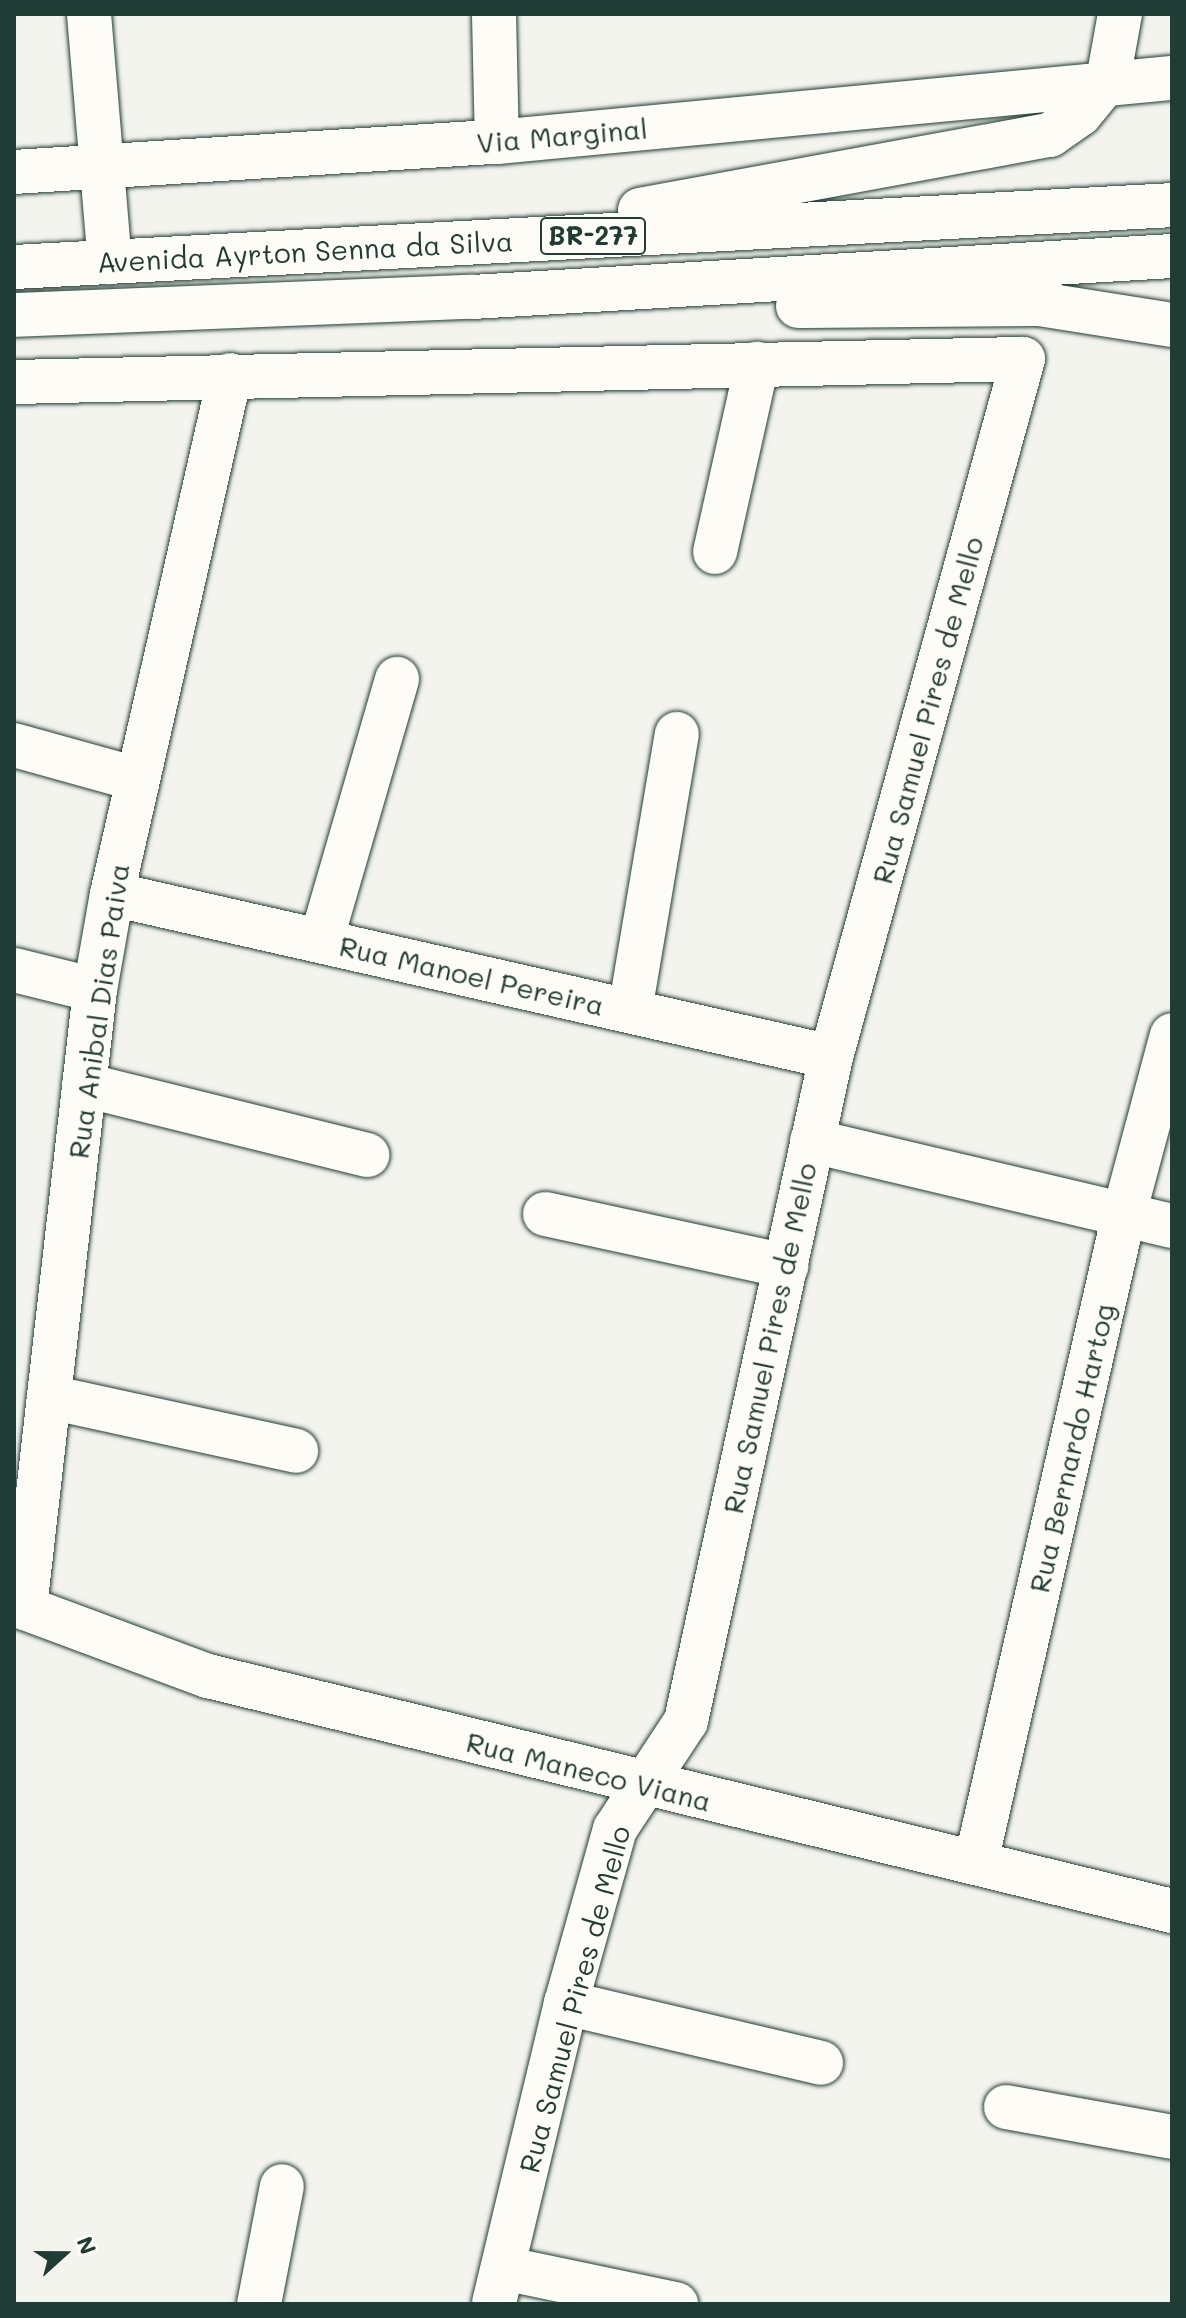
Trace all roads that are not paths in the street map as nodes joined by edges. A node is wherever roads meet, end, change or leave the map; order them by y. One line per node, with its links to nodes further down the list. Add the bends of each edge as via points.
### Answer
1 (89, 14): 7 (main road)
2 (494, 14): 6 (main road)
3 (1120, 14): 5 (main road)
4 (1172, 78): 5 (main road, Via Marginal)
5 (1108, 80): 6 (main road, Via Marginal); 10 (main road, via 1080,114 1050,135)
6 (497, 142): 7 (main road, Via Marginal)
7 (102, 166): 8 (main road, Via Marginal); 12 (main road)
8 (14, 172)
9 (1172, 205): 10 (main road, Avenida Ayrton Senna da Silva / BR-277)
10 (452, 243): 12 (main road, Avenida Ayrton Senna da Silva / BR-277)
11 (1172, 256): 14 (main road, Avenida Ayrton Senna da Silva / BR-277)
12 (110, 262): 13 (main road, Avenida Ayrton Senna da Silva / BR-277)
13 (14, 267)
14 (472, 297): 15 (main road, Avenida Ayrton Senna da Silva / BR-277); 16 (main road, via 713,307 1039,304)
15 (14, 315)
16 (1172, 325)
17 (757, 364): 18 (main road); 20 (main road); 31 (main road, Rua Samuel Pires de Mello, via 1023,359)
18 (230, 375): 19 (main road); 24 (main road, Rua Anibal Dias Paiva)
19 (14, 382)
20 (715, 552)
21 (397, 679): 26 (main road)
22 (677, 734): 29 (main road)
23 (14, 745): 24 (main road)
24 (137, 779): 25 (main road, Rua Anibal Dias Paiva)
25 (112, 894): 26 (main road, Rua Manoel Pereira); 28 (main road, Rua Anibal Dias Paiva)
26 (321, 941): 29 (main road, Rua Manoel Pereira)
27 (14, 970): 28 (main road)
28 (95, 990): 32 (main road, Rua Anibal Dias Paiva)
29 (630, 1011): 31 (main road, Rua Manoel Pereira)
30 (1172, 1035): 36 (main road, Rua Bernardo Hartog)
31 (831, 1057): 33 (main road, Rua Samuel Pires de Mello)
32 (84, 1085): 34 (main road); 39 (main road, Rua Anibal Dias Paiva)
33 (812, 1141): 36 (main road); 38 (main road, Rua Samuel Pires de Mello)
34 (367, 1155)
35 (545, 1214): 38 (main road)
36 (1124, 1214): 37 (main road); 43 (main road, Rua Bernardo Hartog)
37 (1172, 1226)
38 (786, 1266): 42 (main road, Rua Samuel Pires de Mello, via 686,1721)
39 (49, 1397): 40 (main road); 41 (main road, Rua Anibal Dias Paiva)
40 (296, 1451)
41 (20, 1606): 42 (main road, Rua Maneco Viana, via 208,1676)
42 (646, 1786): 43 (main road, Rua Maneco Viana); 45 (main road, Rua Samuel Pires de Mello, via 615,1829)
43 (976, 1862): 44 (main road, Rua Maneco Viana)
44 (1172, 1911)
45 (566, 2003): 46 (main road); 50 (main road, Rua Samuel Pires de Mello)
46 (821, 2063)
47 (1006, 2107): 48 (main road)
48 (1172, 2137)
49 (282, 2186): 51 (main road)
50 (498, 2286): 52 (main road)
51 (259, 2304)
52 (676, 2304)

